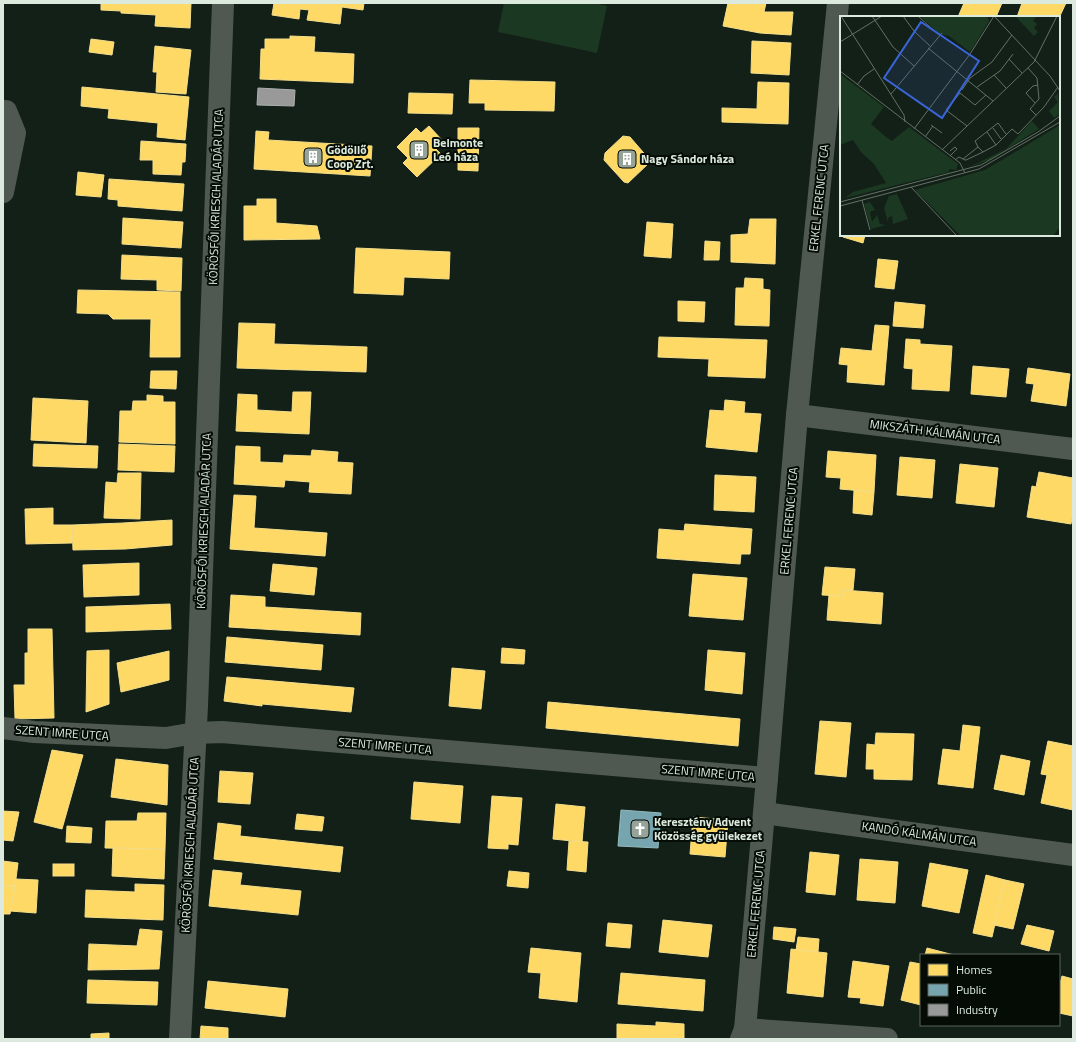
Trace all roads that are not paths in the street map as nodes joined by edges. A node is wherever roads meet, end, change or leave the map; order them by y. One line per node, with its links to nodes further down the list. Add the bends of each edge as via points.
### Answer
1 (223, 3): 8 (street, KÖRÖSFŐI KRIESCH ALADÁR UTCA)
2 (838, 3): 5 (street, ERKEL FERENC UTCA)
3 (3, 111): 4 (street, via 6,111 15,132)
4 (3, 192)
5 (797, 415): 6 (street, MIKSZÁTH KÁLMÁN UTCA); 9 (street, ERKEL FERENC UTCA)
6 (1073, 448)
7 (3, 728): 8 (street, SZENT IMRE UTCA, via 34,732 166,738)
8 (195, 733): 9 (street, SZENT IMRE UTCA, via 222,732); 13 (street, KÖRÖSFŐI KRIESCH ALADÁR UTCA)
9 (768, 778): 10 (street, ERKEL FERENC UTCA)
10 (764, 813): 11 (street, KANDÓ KÁLMÁN UTCA); 12 (street, ERKEL FERENC UTCA)
11 (1073, 855)
12 (743, 1034): 14 (street)
13 (180, 1039)
14 (887, 1039)

